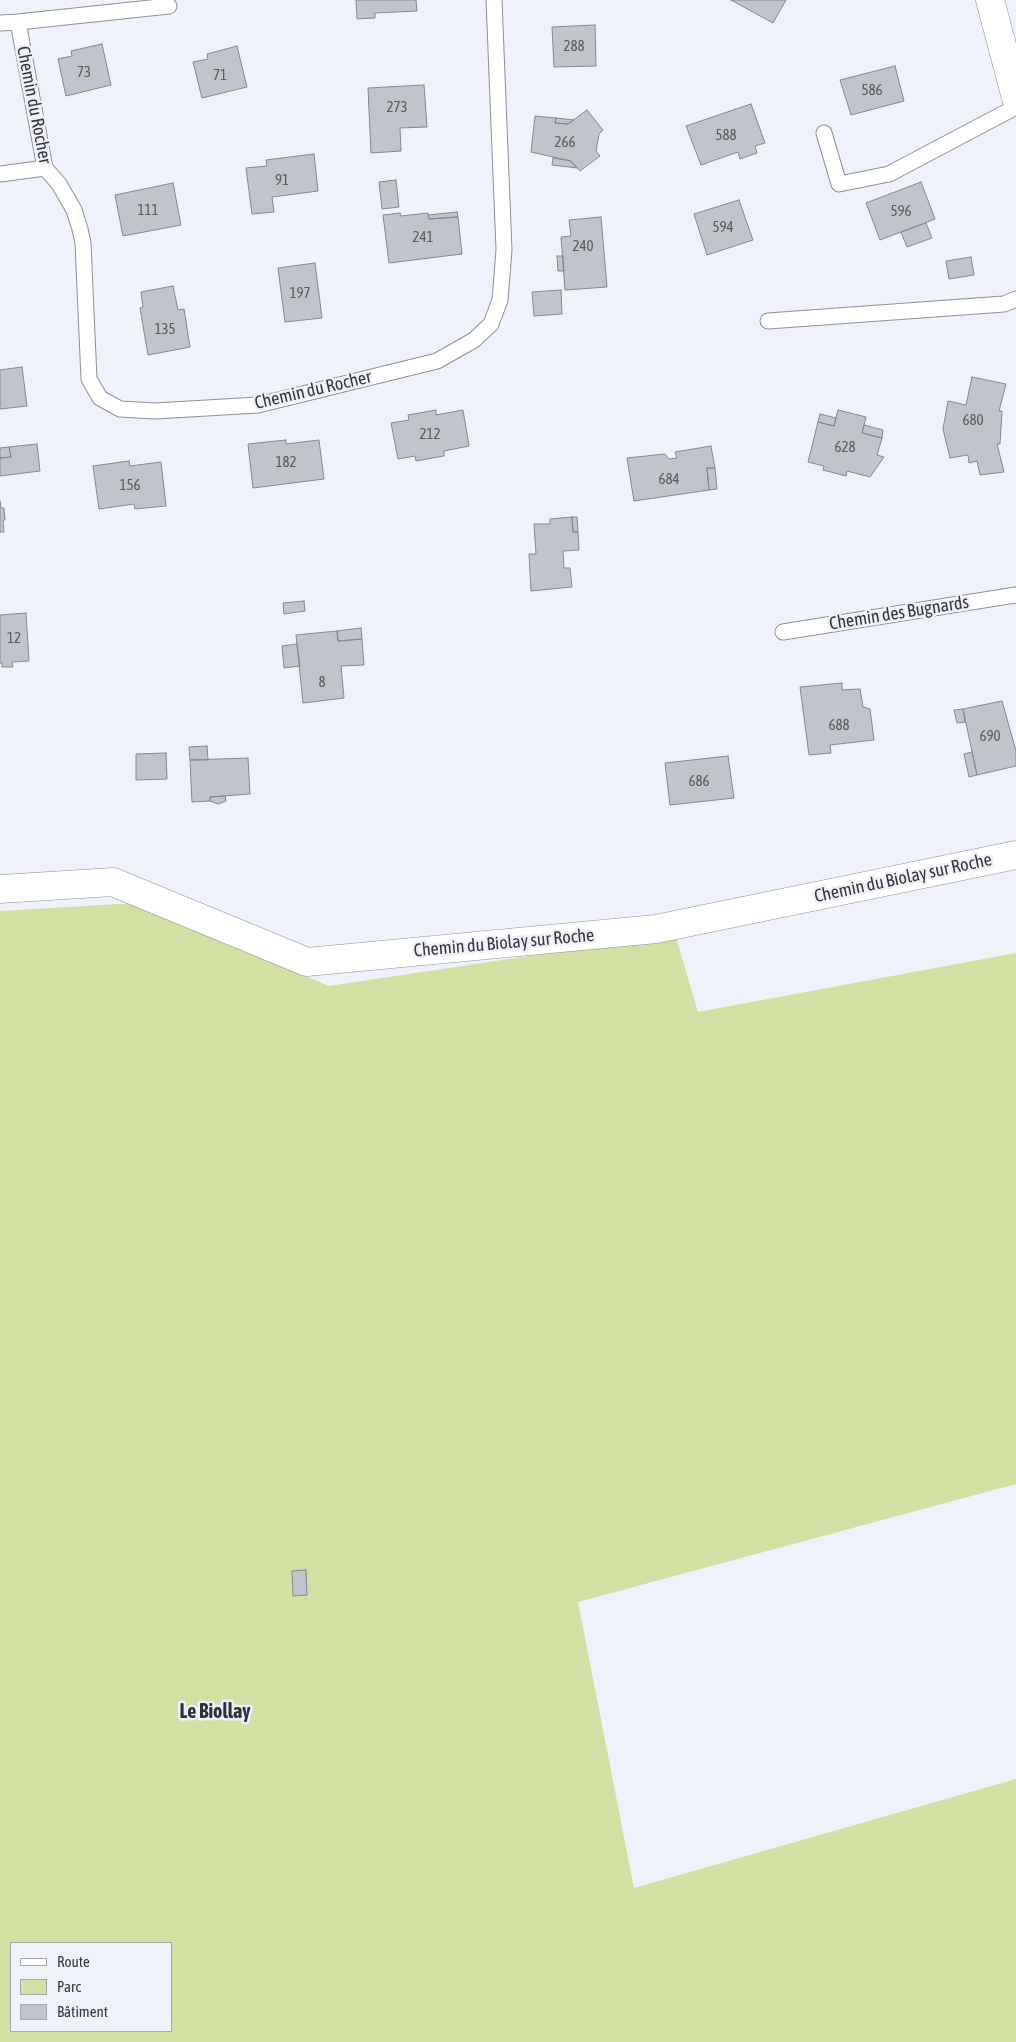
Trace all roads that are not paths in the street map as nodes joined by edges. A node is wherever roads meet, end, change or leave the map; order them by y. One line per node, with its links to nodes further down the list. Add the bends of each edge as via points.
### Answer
1 (494, 0): 9 (lane, Chemin du Rocher, via 504,250 500,300 491,324 474,340 437,361 258,405 154,411 120,409 100,398 89,379 83,243 74,210 59,184)
2 (990, 0): 6 (street)
3 (169, 6): 4 (lane, Chemin du Rocher)
4 (18, 22): 5 (lane, Chemin du Rocher); 9 (lane, Chemin du Rocher)
5 (0, 23)
6 (1016, 98)
7 (1016, 107): 8 (lane, via 889,174 839,184)
8 (824, 133)
9 (44, 168): 10 (lane)
10 (0, 174)
11 (1016, 299): 12 (lane, via 1004,304)
12 (768, 321)
13 (1016, 595): 14 (lane, Chemin des Bugnards)
14 (782, 632)
15 (1016, 855): 16 (street, Chemin du Biolay sur Roche, via 656,929 307,962 113,882)
16 (0, 889)

